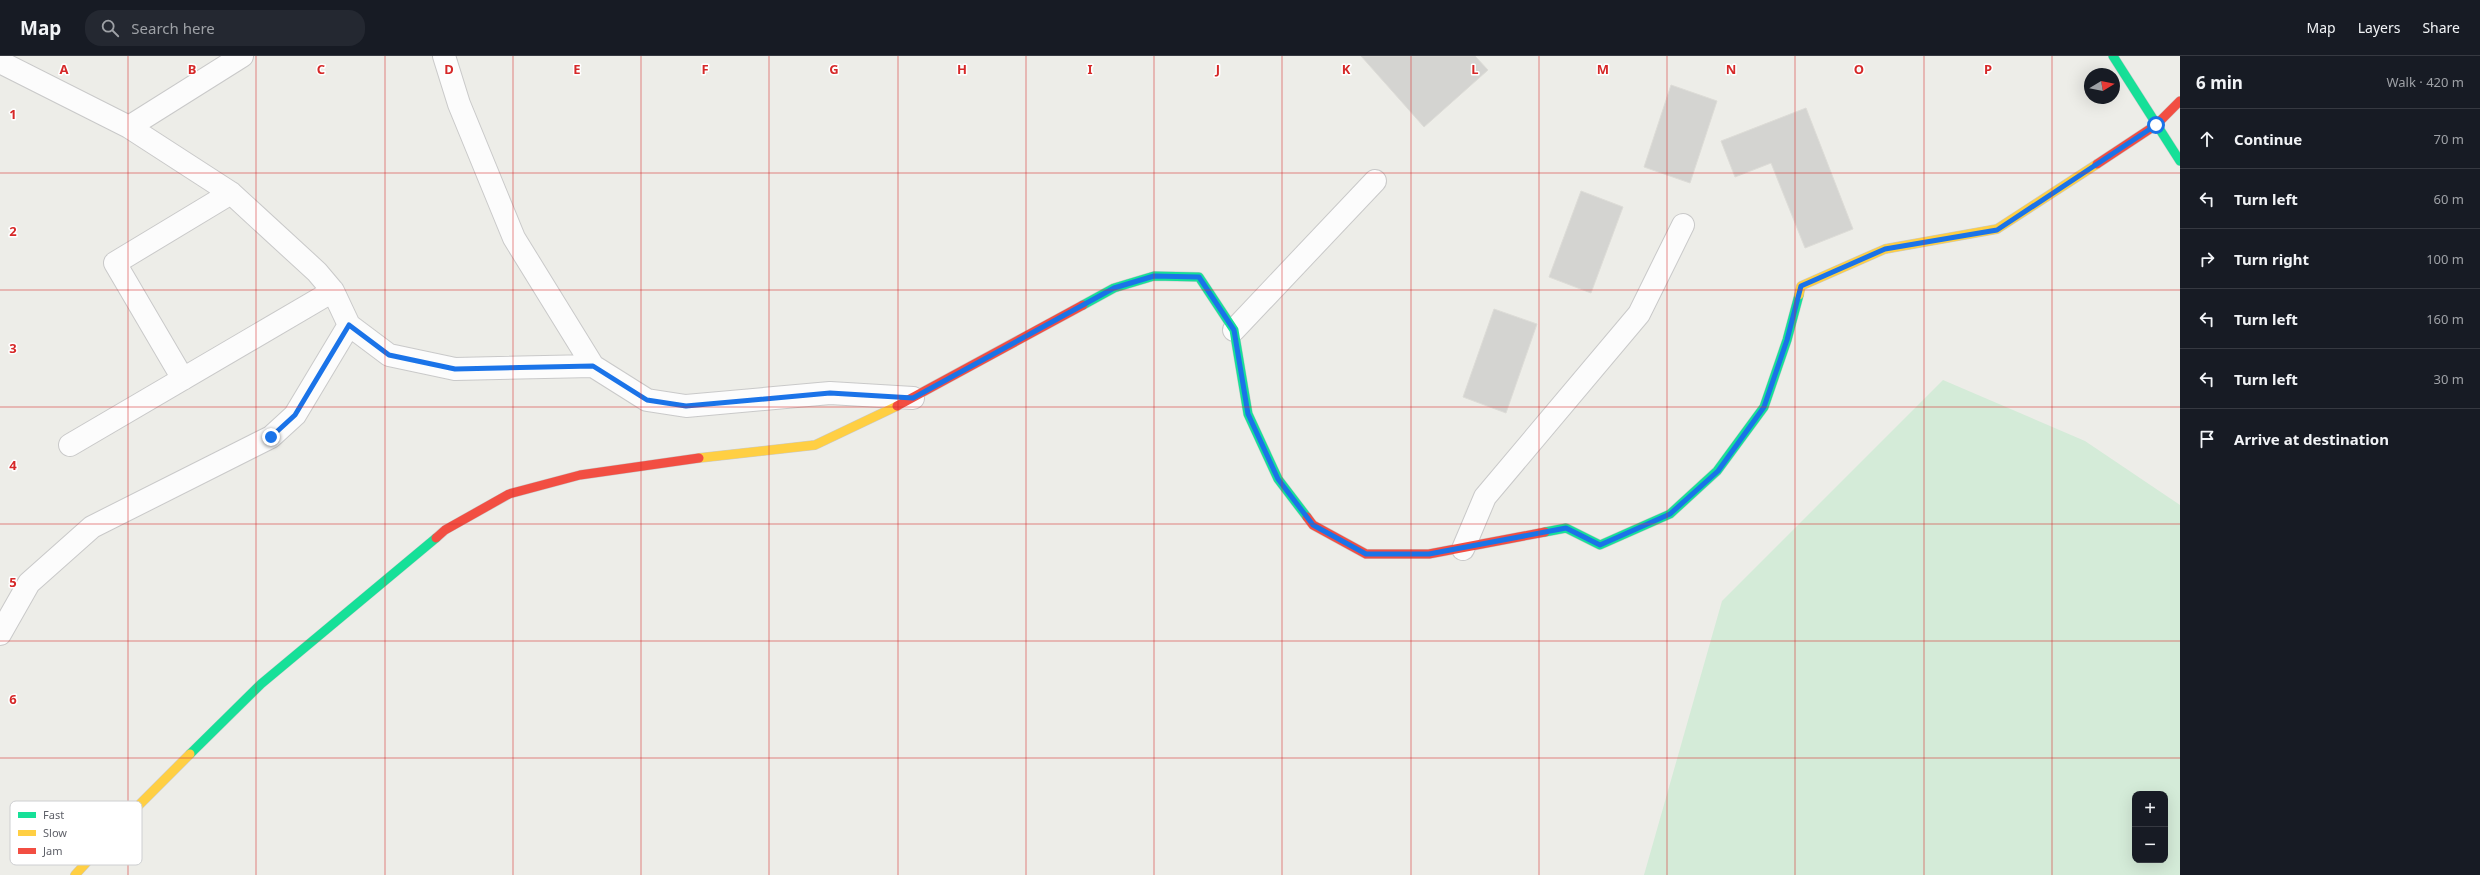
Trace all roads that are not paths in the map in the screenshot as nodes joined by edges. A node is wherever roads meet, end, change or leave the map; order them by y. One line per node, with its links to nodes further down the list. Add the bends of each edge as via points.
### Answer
1 (242, 56): 7 (street)
2 (444, 56): 15 (street, via 459,104 514,238)
3 (2113, 56): 6 (main road)
4 (0, 62): 7 (street)
5 (2180, 101): 6 (main road)
6 (2156, 125): 8 (main road); 19 (main road, via 1997,230 1885,249 1801,286 1787,340 1764,407 1718,471 1670,514 1600,545 1566,528)
7 (129, 127): 10 (street)
8 (2180, 160)
9 (1375, 181): 14 (street)
10 (231, 193): 12 (street, via 317,272); 16 (street, via 115,263)
11 (1683, 225): 19 (street, via 1639,314 1485,497)
12 (332, 291): 13 (street); 16 (street)
13 (349, 325): 15 (street, via 389,355 455,369); 20 (street, via 295,415 271,437 92,528 29,583)
14 (1234, 330): 17 (main road, via 1199,277 1154,276 1114,288); 19 (main road, via 1248,414 1278,479 1313,525 1366,554 1429,554)
15 (593, 366): 17 (street, via 647,400 686,406 830,393)
16 (183, 378): 18 (street)
17 (913, 398): 21 (main road, via 815,445 580,475 509,494 445,530 261,684)
18 (70, 445)
19 (1463, 549)
20 (0, 634)
21 (142, 802)
22 (84, 865): 23 (main road)
23 (75, 875)

